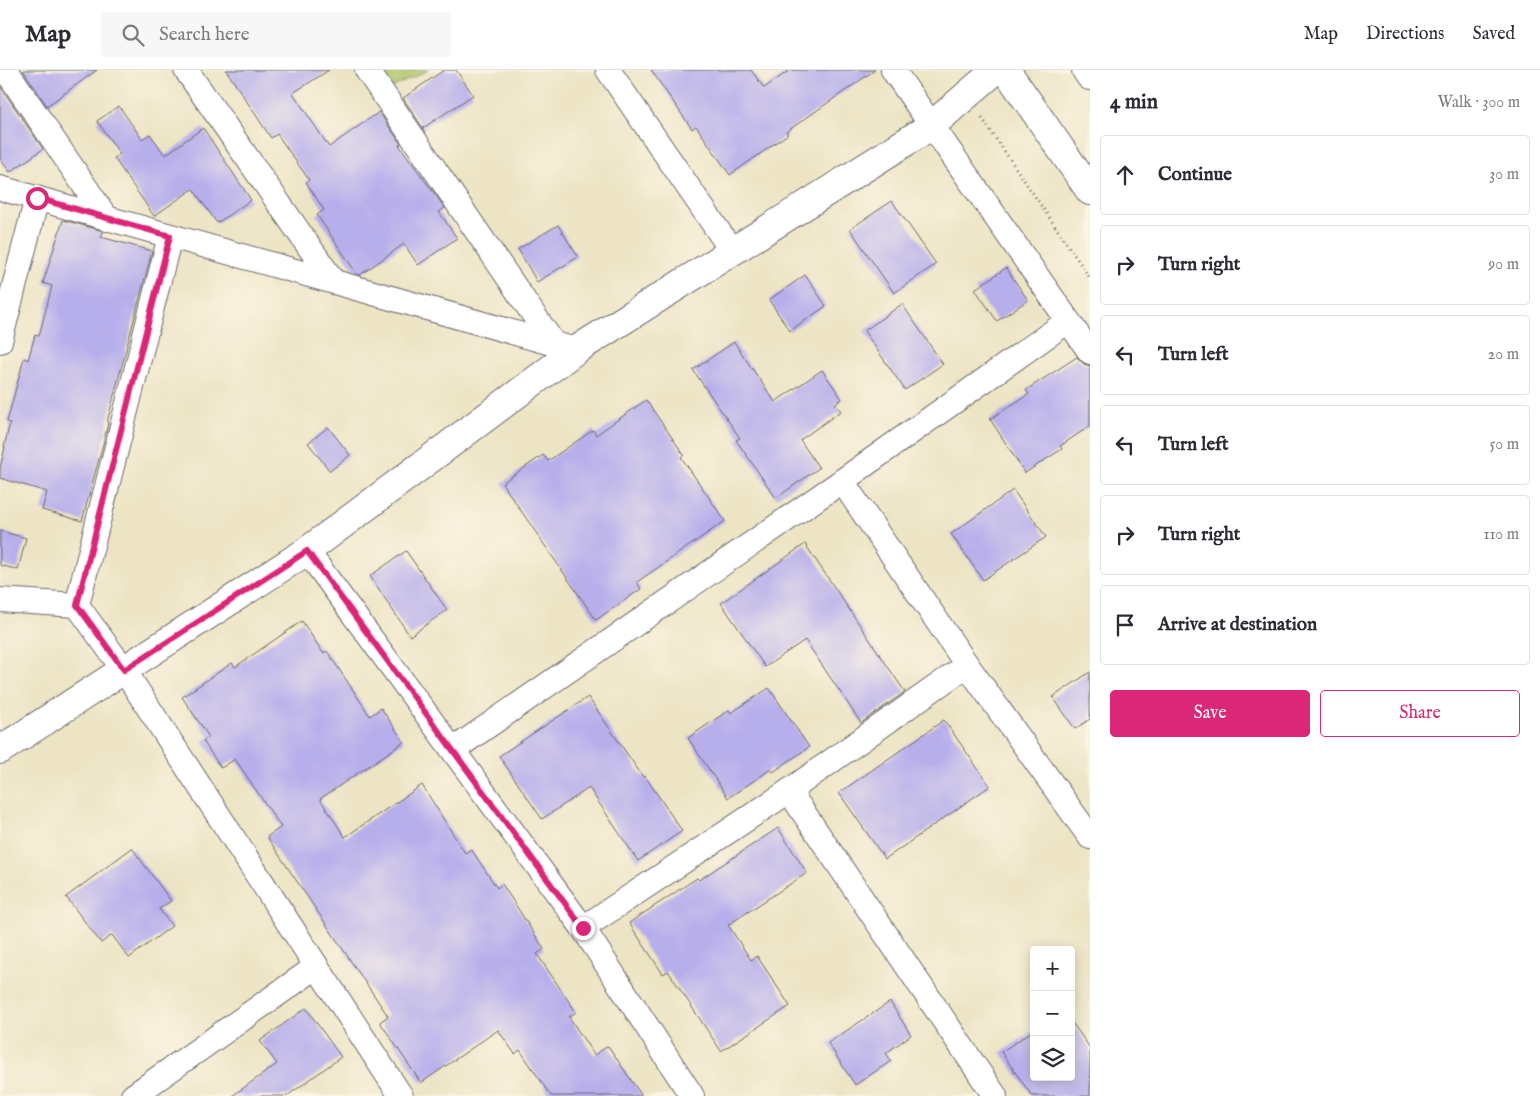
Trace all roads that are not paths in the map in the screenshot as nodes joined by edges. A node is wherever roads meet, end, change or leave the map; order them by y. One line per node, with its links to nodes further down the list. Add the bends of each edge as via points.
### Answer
1 (6, 70): 14 (street)
2 (186, 70): 17 (street)
3 (368, 70): 20 (street)
4 (608, 70): 16 (street)
5 (893, 70): 10 (street)
6 (996, 70): 10 (street)
7 (1006, 70): 12 (street)
8 (1086, 70): 9 (street)
9 (1090, 76)
10 (931, 126): 16 (street); 18 (street)
11 (0, 188): 13 (street)
12 (1090, 191)
13 (37, 198): 14 (street); 19 (street)
14 (107, 219): 15 (street)
15 (170, 236): 17 (street); 25 (street)
16 (732, 252): 20 (street)
17 (333, 281): 20 (street)
18 (1068, 321): 21 (street); 22 (street)
19 (0, 341)
20 (564, 347): 23 (street)
21 (1090, 352)
22 (842, 481): 26 (street); 29 (street)
23 (307, 551): 27 (street); 29 (street)
24 (0, 600): 25 (street)
25 (77, 605): 27 (street)
26 (967, 665): 30 (street); 31 (street)
27 (124, 670): 28 (street); 33 (street)
28 (0, 750)
29 (453, 750): 32 (street)
30 (789, 791): 32 (street); 38 (street)
31 (1090, 836)
32 (583, 928): 37 (street)
33 (316, 967): 34 (street); 36 (street)
34 (162, 1088): 35 (street)
35 (133, 1096)
36 (401, 1096)
37 (692, 1096)
38 (994, 1096)

